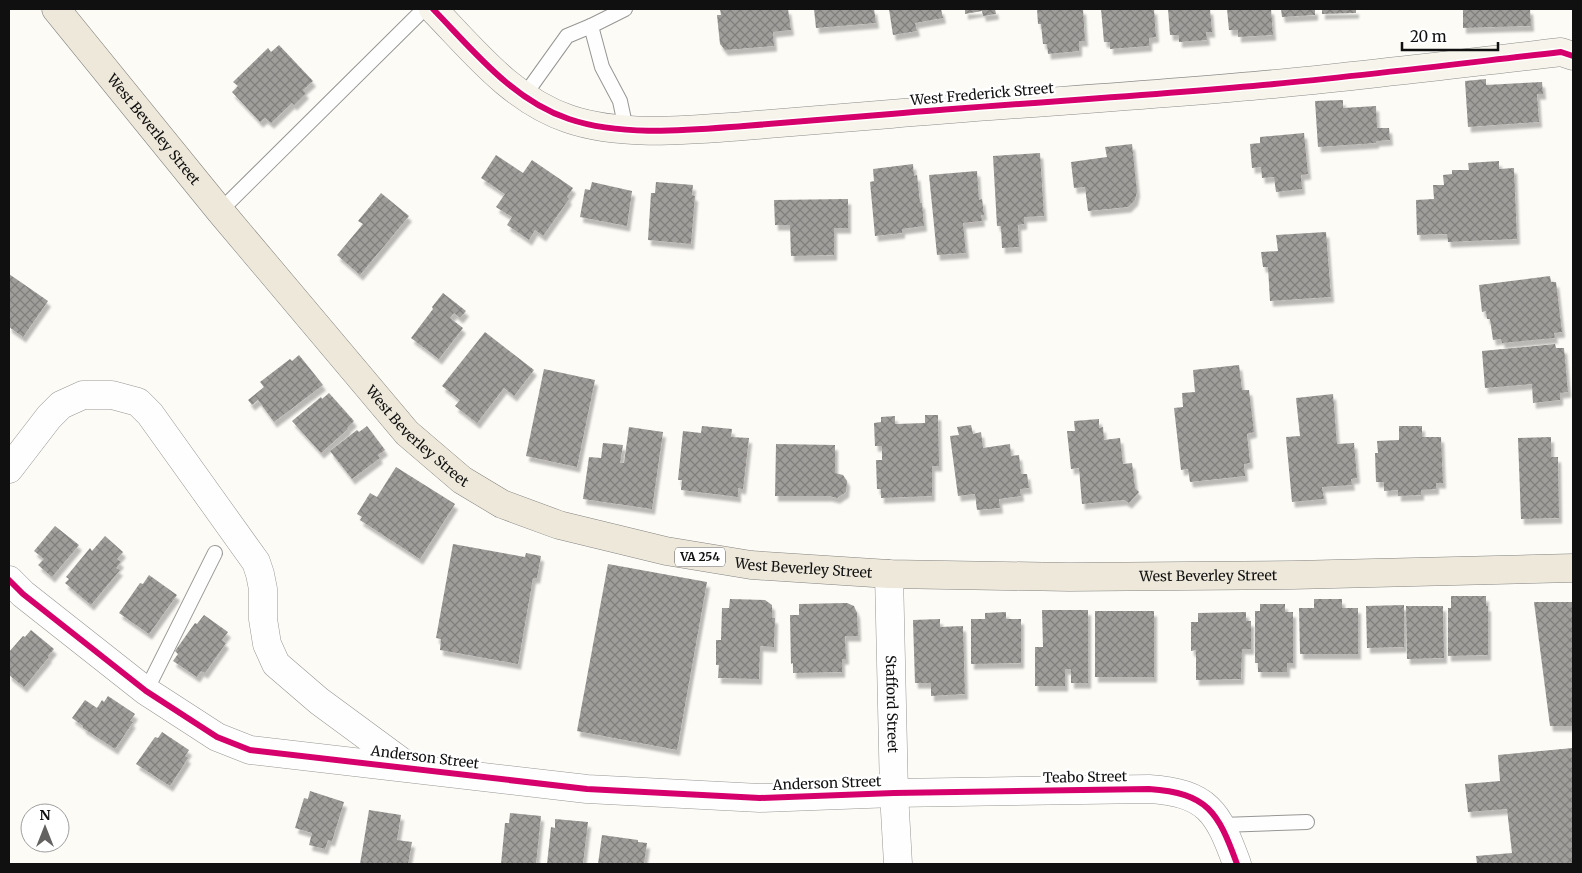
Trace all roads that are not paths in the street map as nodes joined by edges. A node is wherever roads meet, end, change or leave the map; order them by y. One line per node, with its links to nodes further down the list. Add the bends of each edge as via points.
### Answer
1 (56, 9): 9 (main road, West Beverley Street / VA 254)
2 (424, 9): 9 (lane)
3 (433, 9): 7 (street, West Frederick Street, via 506,83)
4 (625, 9): 5 (lane)
5 (591, 26): 7 (lane, via 567,36); 8 (lane, via 602,67 620,102)
6 (1573, 56): 8 (street, West Frederick Street, via 1561,52 1273,84 796,122 695,129)
7 (524, 96): 8 (street, West Frederick Street, via 566,118 604,128)
8 (626, 129)
9 (220, 212): 13 (main road, West Beverley Street / VA 254, via 407,433 462,480 502,504 559,525 666,551 751,565)
10 (9, 469): 16 (street, Anderson Street, via 61,405 83,396 112,396 138,402 150,414 256,562 263,589 267,644 276,664 318,701)
11 (215, 553): 15 (lane)
12 (1573, 568): 13 (main road, West Beverley Street / VA 254, via 1069,577)
13 (889, 574): 17 (street, Stafford Street)
14 (9, 580): 15 (street, Anderson Street)
15 (146, 691): 16 (street, Anderson Street, via 217,737 250,750)
16 (411, 768): 17 (street, Anderson Street, via 587,789 666,794 760,798)
17 (894, 793): 19 (street, Teabo Street, via 1166,790 1193,797); 20 (street, Stafford Street)
18 (1307, 822): 19 (lane)
19 (1222, 825): 21 (street, Teabo Street)
20 (898, 864)
21 (1237, 864)

